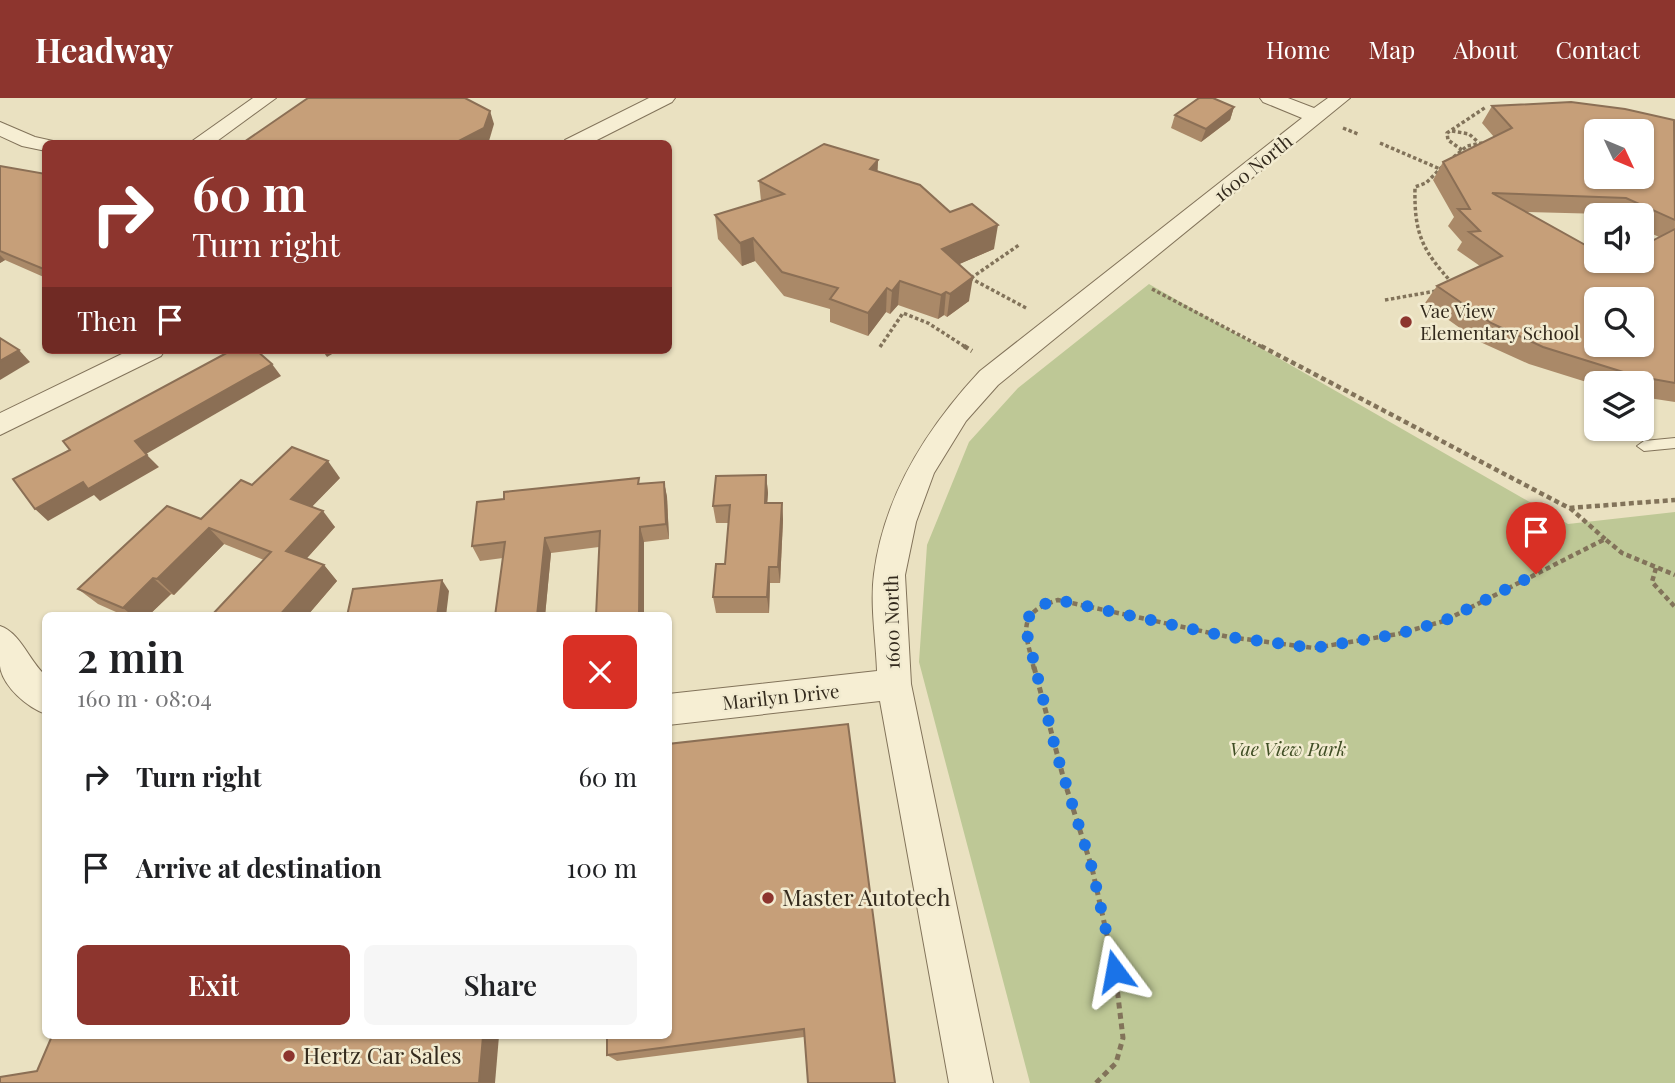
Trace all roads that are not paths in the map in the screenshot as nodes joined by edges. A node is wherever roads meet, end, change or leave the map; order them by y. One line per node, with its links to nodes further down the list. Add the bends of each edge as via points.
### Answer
1 (266, 98): 6 (street)
2 (665, 98): 7 (street)
3 (1270, 98): 4 (street)
4 (1332, 112): 14 (street, 1600 North, via 989,378 956,414 920,471 901,522 889,575)
5 (0, 128): 8 (street)
6 (204, 140)
7 (580, 140)
8 (42, 144)
9 (144, 354): 10 (street)
10 (0, 425)
11 (1675, 443): 12 (lane)
12 (1644, 446)
13 (0, 640): 15 (street, via 22,676)
14 (894, 684): 16 (street, Marilyn Drive); 17 (street, 1600 North)
15 (42, 695)
16 (672, 710)
17 (971, 1083)

